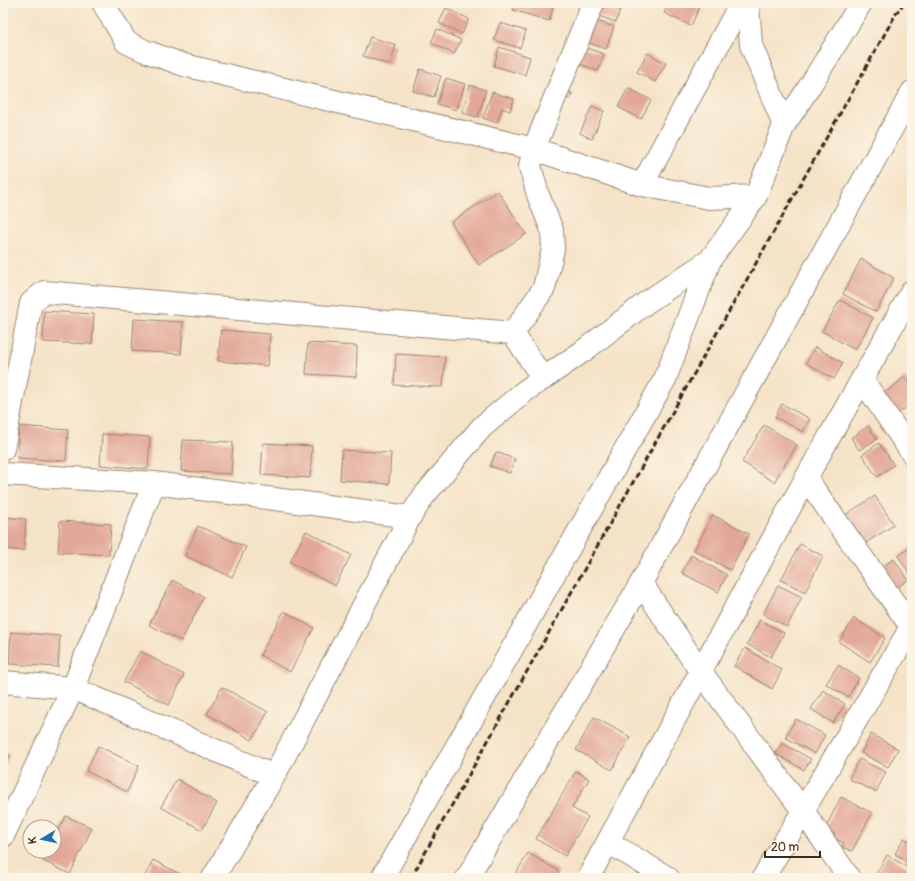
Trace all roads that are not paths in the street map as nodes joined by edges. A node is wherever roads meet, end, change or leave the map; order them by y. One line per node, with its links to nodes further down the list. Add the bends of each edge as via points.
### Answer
1 (103, 3): 8 (street, via 126,42 184,65)
2 (593, 3): 8 (street)
3 (741, 3): 9 (street)
4 (748, 3): 7 (street, via 751,45)
5 (861, 3): 7 (street)
6 (912, 92): 22 (street)
7 (784, 125): 10 (street)
8 (534, 149): 9 (street); 13 (street, via 530,166 552,230 553,249 544,288)
9 (642, 185): 10 (street, via 708,198)
10 (756, 196): 11 (street)
11 (710, 260): 14 (street, via 647,302); 32 (street, via 665,379)
12 (912, 291): 15 (street)
13 (513, 334): 14 (street); 16 (street, via 44,292 31,303)
14 (543, 379): 21 (street, via 482,428 423,497)
15 (862, 379): 17 (street); 19 (street)
16 (3, 449)
17 (912, 453)
18 (3, 474): 20 (street)
19 (806, 478): 23 (street); 24 (street)
20 (154, 483): 21 (street); 26 (street)
21 (410, 518): 27 (street)
22 (641, 583): 24 (street); 33 (street)
23 (912, 628): 28 (street)
24 (701, 672): 28 (street); 30 (street)
25 (3, 682): 26 (street)
26 (74, 688): 27 (street); 29 (street)
27 (274, 776): 31 (street)
28 (803, 811): 36 (street); 37 (street)
29 (3, 836)
30 (608, 842): 34 (street); 35 (street)
31 (213, 878)
32 (382, 878)
33 (467, 878)
34 (588, 878)
35 (668, 878)
36 (763, 878)
37 (849, 878)

